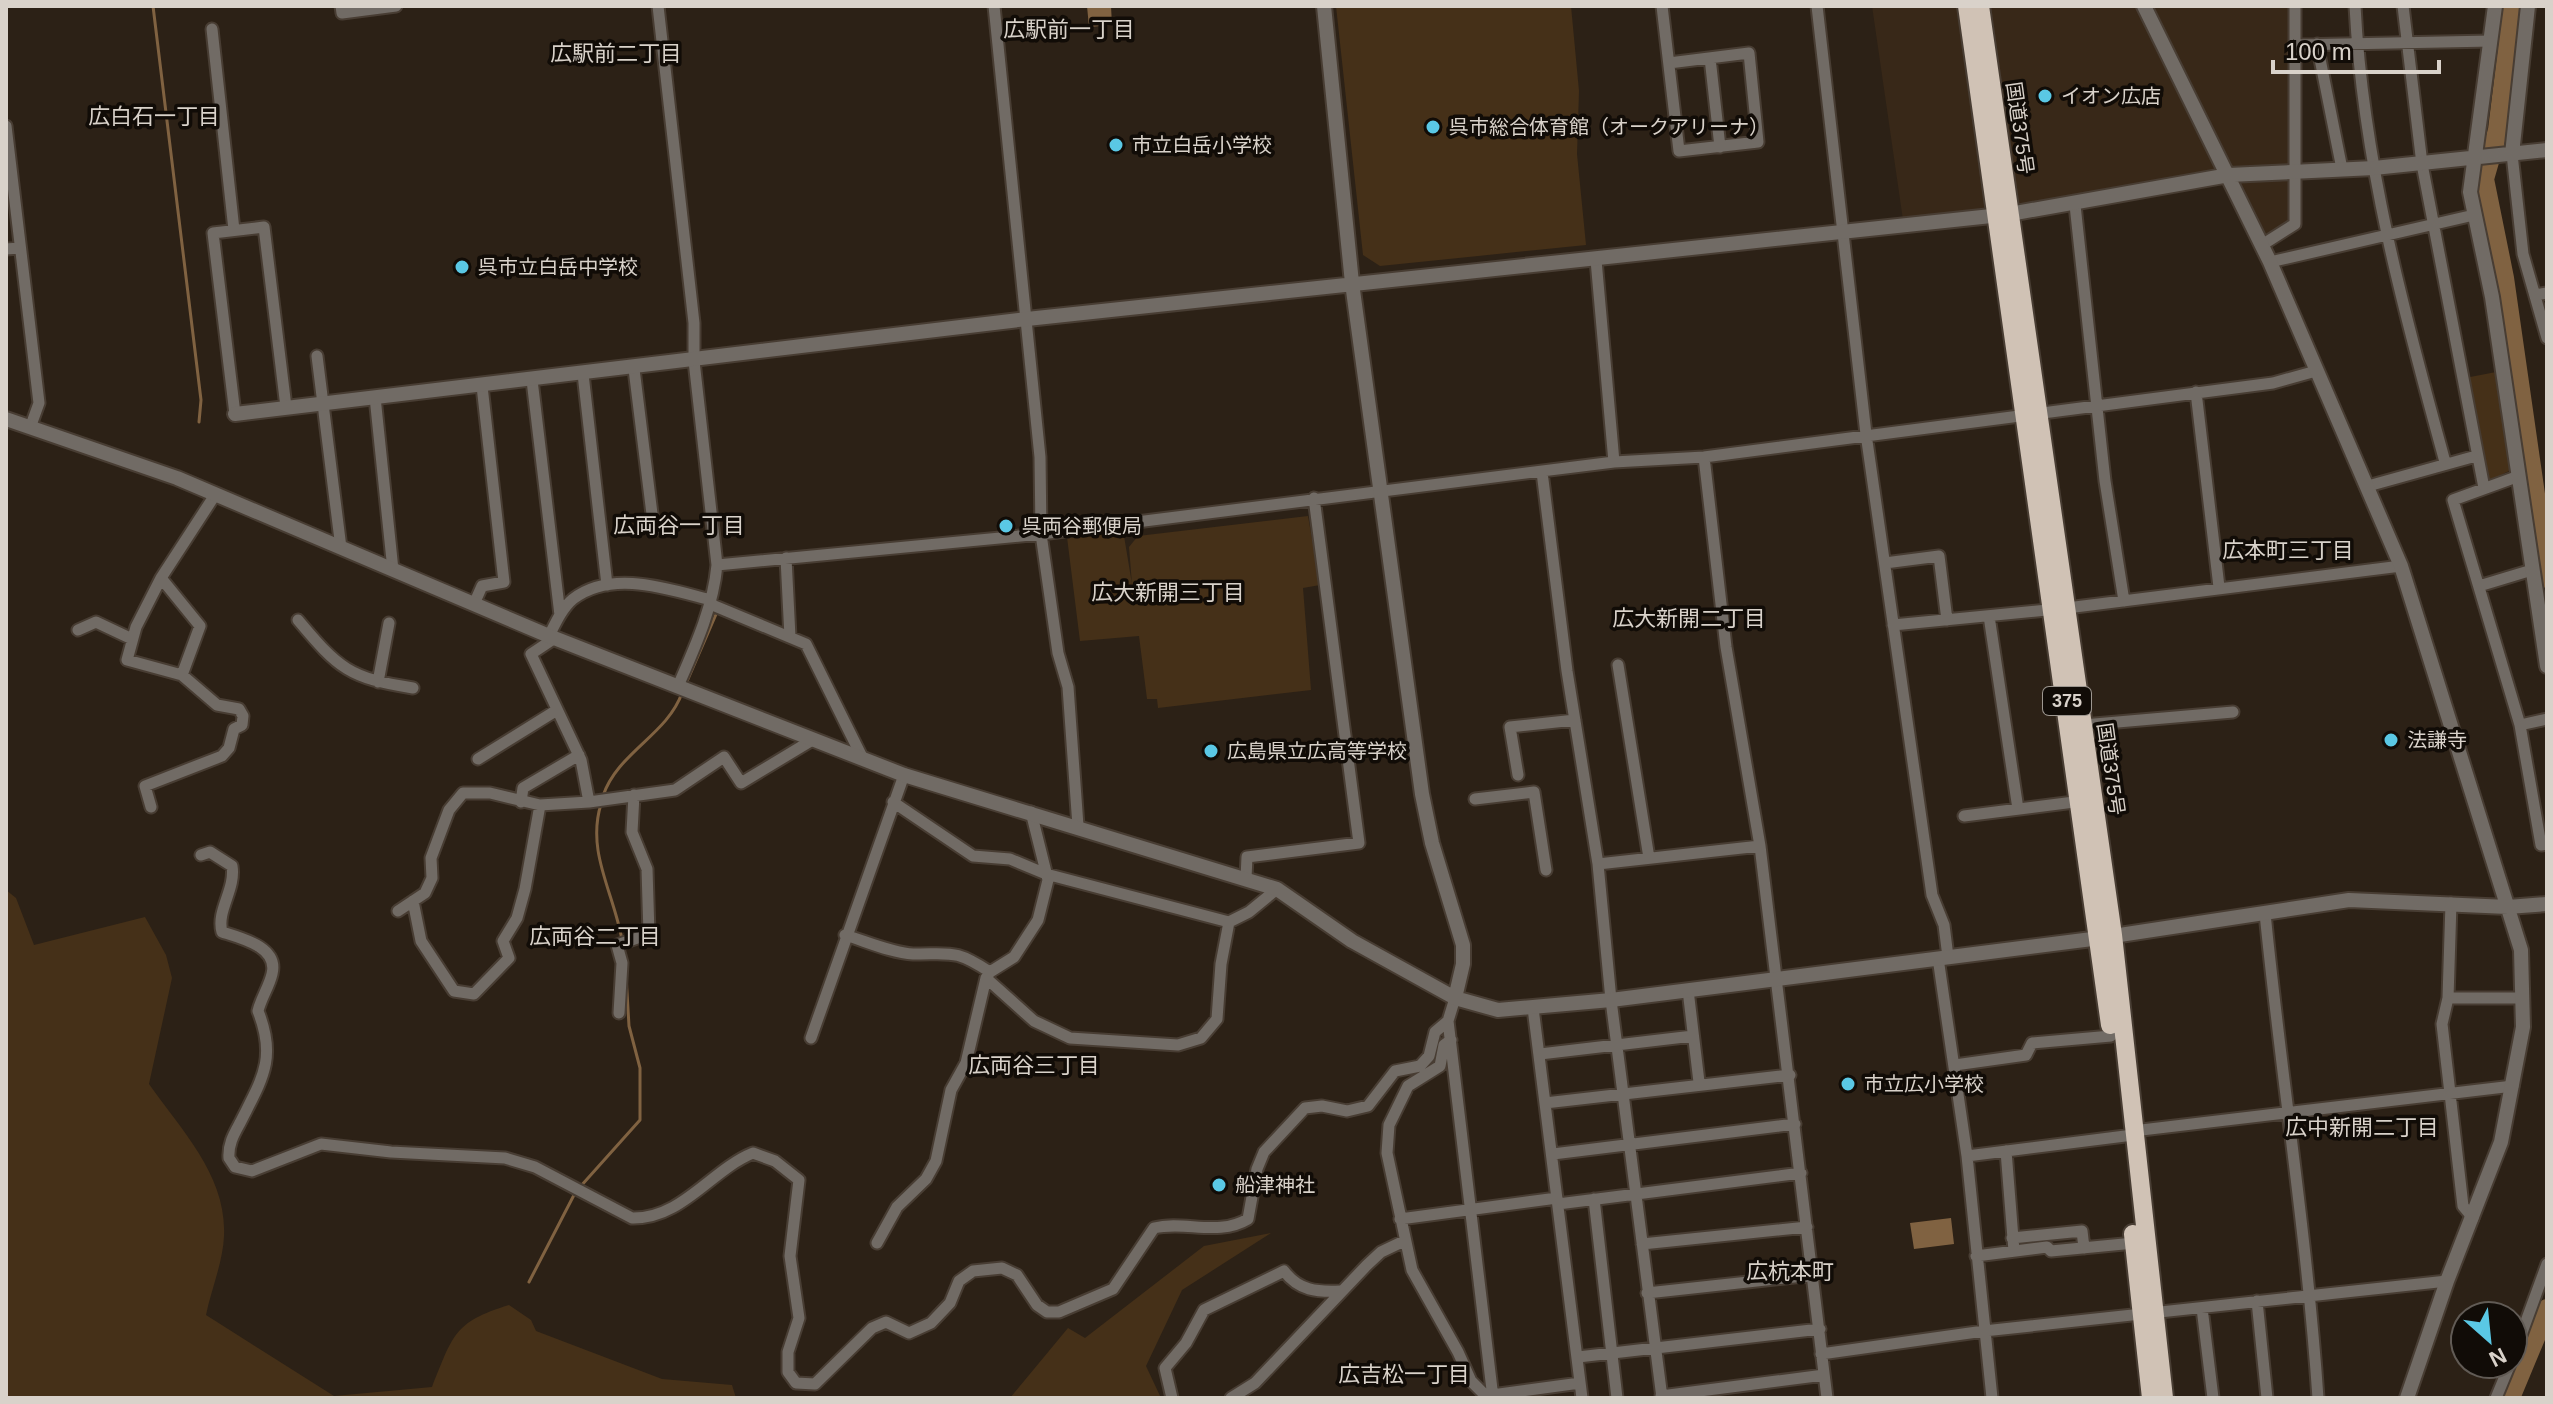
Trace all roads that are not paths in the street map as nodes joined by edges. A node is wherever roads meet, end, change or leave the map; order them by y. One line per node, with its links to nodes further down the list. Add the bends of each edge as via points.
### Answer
1 (341, 6): 2 (street, via 342,13)
2 (396, 6)
3 (658, 6): 51 (street)
4 (994, 6): 48 (street)
5 (1324, 6): 46 (street)
6 (1662, 6): 23 (street)
7 (1817, 6): 39 (street)
8 (1967, 6): 35 (highway, 国道375号 / 375)
9 (1980, 6): 35 (highway, 国道375号 / 375)
10 (2144, 6): 33 (street)
11 (2295, 6): 21 (street)
12 (2355, 6): 19 (street)
13 (2403, 6): 17 (street)
14 (2495, 6): 18 (street)
15 (2528, 6): 27 (street)
16 (212, 29): 38 (street)
17 (2405, 41): 18 (street); 19 (street); 29 (street)
18 (2491, 41): 28 (street)
19 (2357, 42): 20 (street); 30 (street)
20 (2317, 44): 21 (street); 31 (street)
21 (2294, 45): 32 (street)
22 (1710, 58): 23 (street); 25 (street); 25 (street, via 1749,53 1758,142)
23 (1669, 63): 25 (street, via 1679,151)
24 (6, 126): 42 (street)
25 (1720, 147)
26 (2547, 150): 27 (street)
27 (2506, 154): 28 (street); 47 (street, via 2519,230)
28 (2478, 158): 29 (street); 36 (street, via 2470,192)
29 (2422, 164): 30 (street); 37 (street)
30 (2374, 168): 31 (street); 40 (street)
31 (2342, 169): 32 (street)
32 (2296, 170): 33 (street); 41 (street, via 2295,224)
33 (2229, 175): 34 (street); 41 (street)
34 (2075, 205): 35 (street); 60 (street)
35 (2004, 215): 39 (street); 62 (highway, 国道375号 / 375)
36 (2474, 215): 37 (street); 72 (street)
37 (2432, 224): 40 (street); 67 (street)
38 (234, 230): 61 (street, via 264,227); 63 (street, via 213,233)
39 (1844, 233): 44 (street); 66 (street)
40 (2385, 235): 45 (street); 70 (street)
41 (2262, 245): 45 (street)
42 (20, 248): 43 (street); 65 (street, via 39,403)
43 (6, 249)
44 (1596, 260): 46 (street); 69 (street)
45 (2270, 262): 53 (street)
46 (1352, 283): 48 (street); 75 (street)
47 (2541, 294): 49 (street)
48 (1027, 319): 51 (street); 79 (street, via 1040,457)
49 (2547, 338)
50 (317, 356): 59 (street)
51 (694, 361): 52 (street); 83 (street)
52 (634, 369): 54 (street); 78 (street)
53 (2316, 371): 57 (street, via 2273,383); 73 (street)
54 (583, 374): 55 (street); 88 (street)
55 (532, 380): 56 (street); 95 (street)
56 (482, 386): 58 (street); 93 (street, via 504,582 482,586)
57 (2196, 392): 60 (street); 90 (street)
58 (375, 397): 59 (street); 85 (street)
59 (325, 402): 61 (street); 80 (street)
60 (2099, 404): 62 (street); 91 (street)
61 (286, 407): 63 (street)
62 (2032, 413): 66 (street); 94 (highway, 国道375号 / 375)
63 (235, 414)
64 (6, 419): 65 (street)
65 (30, 428): 76 (street)
66 (1866, 434): 68 (street); 82 (street)
67 (2476, 456): 70 (street); 74 (street)
68 (1704, 457): 69 (street); 136 (street, via 1726,647)
69 (1614, 462): 71 (street)
70 (2445, 462): 73 (street)
71 (1542, 472): 75 (street); 114 (street)
72 (2519, 476): 74 (street); 86 (street)
73 (2368, 486): 84 (street)
74 (2484, 488): 89 (street, via 2453,500)
75 (1382, 492): 77 (street); 157 (street, via 1425,806 1463,945)
76 (215, 495): 80 (street); 87 (street)
77 (1314, 498): 79 (street); 142 (street, via 1359,843 1247,857)
78 (654, 530)
79 (1041, 534): 81 (street); 134 (street, via 1068,687)
80 (341, 548): 85 (street)
81 (786, 558): 83 (street); 103 (street)
82 (1885, 563): 98 (street, via 1939,556); 100 (street)
83 (717, 565): 92 (street)
84 (2401, 566): 90 (street); 147 (street)
85 (393, 570): 93 (street)
86 (2532, 570): 89 (street); 106 (street)
87 (161, 578): 104 (street); 107 (street, via 200,626)
88 (607, 585): 92 (street, via 648,584); 95 (street, via 571,600)
89 (2479, 586): 116 (street)
90 (2219, 587): 91 (street)
91 (2124, 601): 94 (street)
92 (710, 602): 103 (street); 109 (street)
93 (474, 604): 102 (street)
94 (2060, 608): 96 (street); 115 (highway, 国道375号 / 375); 125 (highway, 国道375号 / 375)
95 (560, 615): 102 (street)
96 (1989, 616): 98 (street); 131 (street)
97 (298, 620): 108 (street, via 344,667)
98 (1947, 620): 100 (street)
99 (389, 623): 108 (street)
100 (1893, 625): 153 (street, via 1932,895 1944,925)
101 (78, 630): 104 (street, via 96,622)
102 (552, 637): 109 (street); 111 (street, via 531,654)
103 (790, 637): 120 (street, via 806,644)
104 (132, 639): 107 (street, via 127,660)
105 (1618, 665): 138 (street)
106 (2547, 666)
107 (182, 675): 130 (street, via 217,705 239,709 242,725 234,729 222,756 145,786)
108 (378, 682): 110 (street)
109 (678, 686): 117 (street)
110 (413, 688)
111 (557, 710): 118 (street); 119 (street)
112 (2233, 712): 115 (street)
113 (2547, 719): 116 (street)
114 (1575, 720): 122 (street, via 1510,727); 139 (street)
115 (2083, 725): 125 (highway, 国道375号 / 375)
116 (2520, 725): 135 (street, via 2541,845)
117 (814, 739): 120 (street); 123 (street, via 741,783 724,757 675,790)
118 (579, 755): 126 (street, via 523,788); 127 (street)
119 (478, 759)
120 (863, 759): 121 (street)
121 (904, 775): 128 (street); 132 (street)
122 (1518, 775)
123 (634, 795): 127 (street); 162 (street, via 632,832 647,869 649,934 617,945 622,963)
124 (1475, 799): 140 (street, via 1534,792)
125 (2087, 800): 131 (street); 152 (highway, 国道375号 / 375)
126 (521, 802): 129 (street); 144 (street, via 490,793 463,793 449,810 436,843 432,878 425,893)
127 (589, 802): 129 (street)
128 (893, 802): 141 (street, via 973,856 1010,859); 151 (street)
129 (540, 805): 144 (street, via 525,889 503,941 509,958 474,994 454,991 447,981 421,941)
130 (151, 807)
131 (2018, 809): 133 (street)
132 (1031, 812): 134 (street); 141 (street)
133 (1964, 816)
134 (1078, 826): 142 (street)
135 (2547, 844)
136 (1760, 846): 138 (street); 155 (street)
137 (201, 855): 163 (street, via 210,852 232,866 222,932 256,944 273,969 258,1011 269,1038 268,1056 231,1141 229,1158 235,1167 252,1171 321,1144 505,1158 535,1167 632,1218 648,1218 688,1199 725,1165 753,1153 775,1161 799,1180 790,1256 799,1318 788,1352 788,1372 796,1383 815,1384 872,1328 886,1322 909,1333 931,1323 950,1303 959,1281 973,1271 1002,1268 1017,1275 1037,1305 1059,1312 1113,1289 1154,1228 1236,1226 1248,1219 1264,1152 1305,1108 1347,1111 1368,1106 1395,1071 1420,1066 1429,1056 1435,1032)
138 (1649, 858): 139 (street)
139 (1598, 864): 160 (street)
140 (1546, 870)
141 (1046, 874): 150 (street); 154 (street, via 1038,920 1014,957)
142 (1246, 878): 143 (street)
143 (1277, 889): 150 (street); 157 (street, via 1352,941)
144 (413, 901): 148 (street)
145 (2451, 903): 147 (street); 149 (street, via 2349,900); 158 (street)
146 (2547, 904): 147 (street)
147 (2508, 907): 159 (street, via 2521,950)
148 (398, 911)
149 (2265, 913): 152 (street); 177 (street)
150 (1229, 922): 154 (street, via 1217,1019 1201,1038 1178,1045 1070,1038 1034,1021)
151 (845, 935): 154 (street, via 912,954 962,954); 166 (street)
152 (2106, 936): 153 (street); 165 (highway, 国道375号 / 375); 179 (highway, 国道375号 / 375)
153 (1943, 958): 155 (street); 170 (street)
154 (988, 975): 194 (street, via 966,1063 951,1090 936,1161 926,1179 897,1207)
155 (1776, 979): 156 (street); 171 (street)
156 (1688, 990): 160 (street); 164 (street)
157 (1455, 998): 161 (street, via 1498,1010); 163 (street)
158 (2448, 998): 159 (street); 175 (street, via 2442,1024)
159 (2522, 998): 173 (street)
160 (1611, 1000): 161 (street); 168 (street)
161 (1533, 1008): 169 (street)
162 (619, 1013)
163 (1448, 1021): 167 (street)
164 (1693, 1036): 168 (street); 172 (street)
165 (2111, 1036): 170 (street, via 2032,1043 2026,1055); 179 (highway, 国道375号 / 375)
166 (811, 1038)
167 (1451, 1040): 188 (street); 190 (street, via 1444,1045 1435,1072 1408,1086 1389,1125 1387,1153)
168 (1616, 1044): 169 (street); 174 (street)
169 (1540, 1054): 176 (street)
170 (1955, 1065): 183 (street)
171 (1790, 1075): 172 (street); 178 (street)
172 (1699, 1082): 174 (street)
173 (2513, 1086): 175 (street); 189 (street, via 2501,1142)
174 (1622, 1092): 176 (street); 180 (street)
175 (2450, 1092): 177 (street); 189 (street, via 2463,1206)
176 (1545, 1103): 182 (street)
177 (2286, 1112): 179 (street); 205 (street)
178 (1795, 1124): 180 (street); 184 (street)
179 (2130, 1134): 181 (street); 195 (highway, 国道375号 / 375); 208 (highway, 国道375号 / 375)
180 (1629, 1142): 182 (street); 185 (street)
181 (2006, 1151): 183 (street); 192 (street)
182 (1553, 1154): 187 (street)
183 (1967, 1156): 199 (street)
184 (1801, 1173): 185 (street); 191 (street)
185 (1635, 1194): 186 (street); 196 (street)
186 (1594, 1199): 187 (street); 213 (street)
187 (1558, 1201): 188 (street); 215 (street)
188 (1471, 1209): 190 (street); 218 (street)
189 (2473, 1218): 202 (street)
190 (1400, 1219): 193 (street)
191 (1807, 1227): 196 (street); 201 (street)
192 (2012, 1238): 197 (street, via 2082,1231); 198 (street)
193 (1404, 1241): 203 (street, via 1381,1252); 218 (street, via 1412,1270 1471,1381)
194 (877, 1243)
195 (2134, 1243): 197 (street); 208 (highway, 国道375号 / 375)
196 (1642, 1244): 204 (street)
197 (2084, 1248): 198 (street)
198 (2014, 1251): 199 (street)
199 (1976, 1256): 211 (street)
200 (2547, 1264): 209 (street)
201 (1813, 1275): 204 (street); 210 (street)
202 (2447, 1281): 205 (street); 231 (street)
203 (1340, 1291): 220 (street, via 1316,1292 1284,1271 1204,1310 1165,1368); 221 (street, via 1255,1383)
204 (1647, 1293): 212 (street)
205 (2311, 1294): 206 (street); 230 (street)
206 (2257, 1301): 207 (street); 229 (street)
207 (2202, 1308): 208 (street); 228 (street)
208 (2148, 1315): 211 (street); 226 (highway, 国道375号 / 375); 227 (highway, 国道375号 / 375)
209 (2529, 1326)
210 (1820, 1329): 212 (street); 214 (street)
211 (1984, 1331): 214 (street); 225 (street)
212 (1656, 1348): 213 (street); 219 (street)
213 (1611, 1353): 215 (street); 223 (street)
214 (1821, 1354): 216 (street)
215 (1578, 1357): 217 (street)
216 (1824, 1375): 219 (street); 224 (street)
217 (1580, 1383): 218 (street); 222 (street)
218 (1494, 1397)
219 (1662, 1397)
220 (1172, 1398)
221 (1231, 1398)
222 (1582, 1398)
223 (1617, 1398)
224 (1827, 1398)
225 (1992, 1398)
226 (2151, 1398)
227 (2164, 1398)
228 (2213, 1398)
229 (2267, 1398)
230 (2318, 1398)
231 (2407, 1398)

